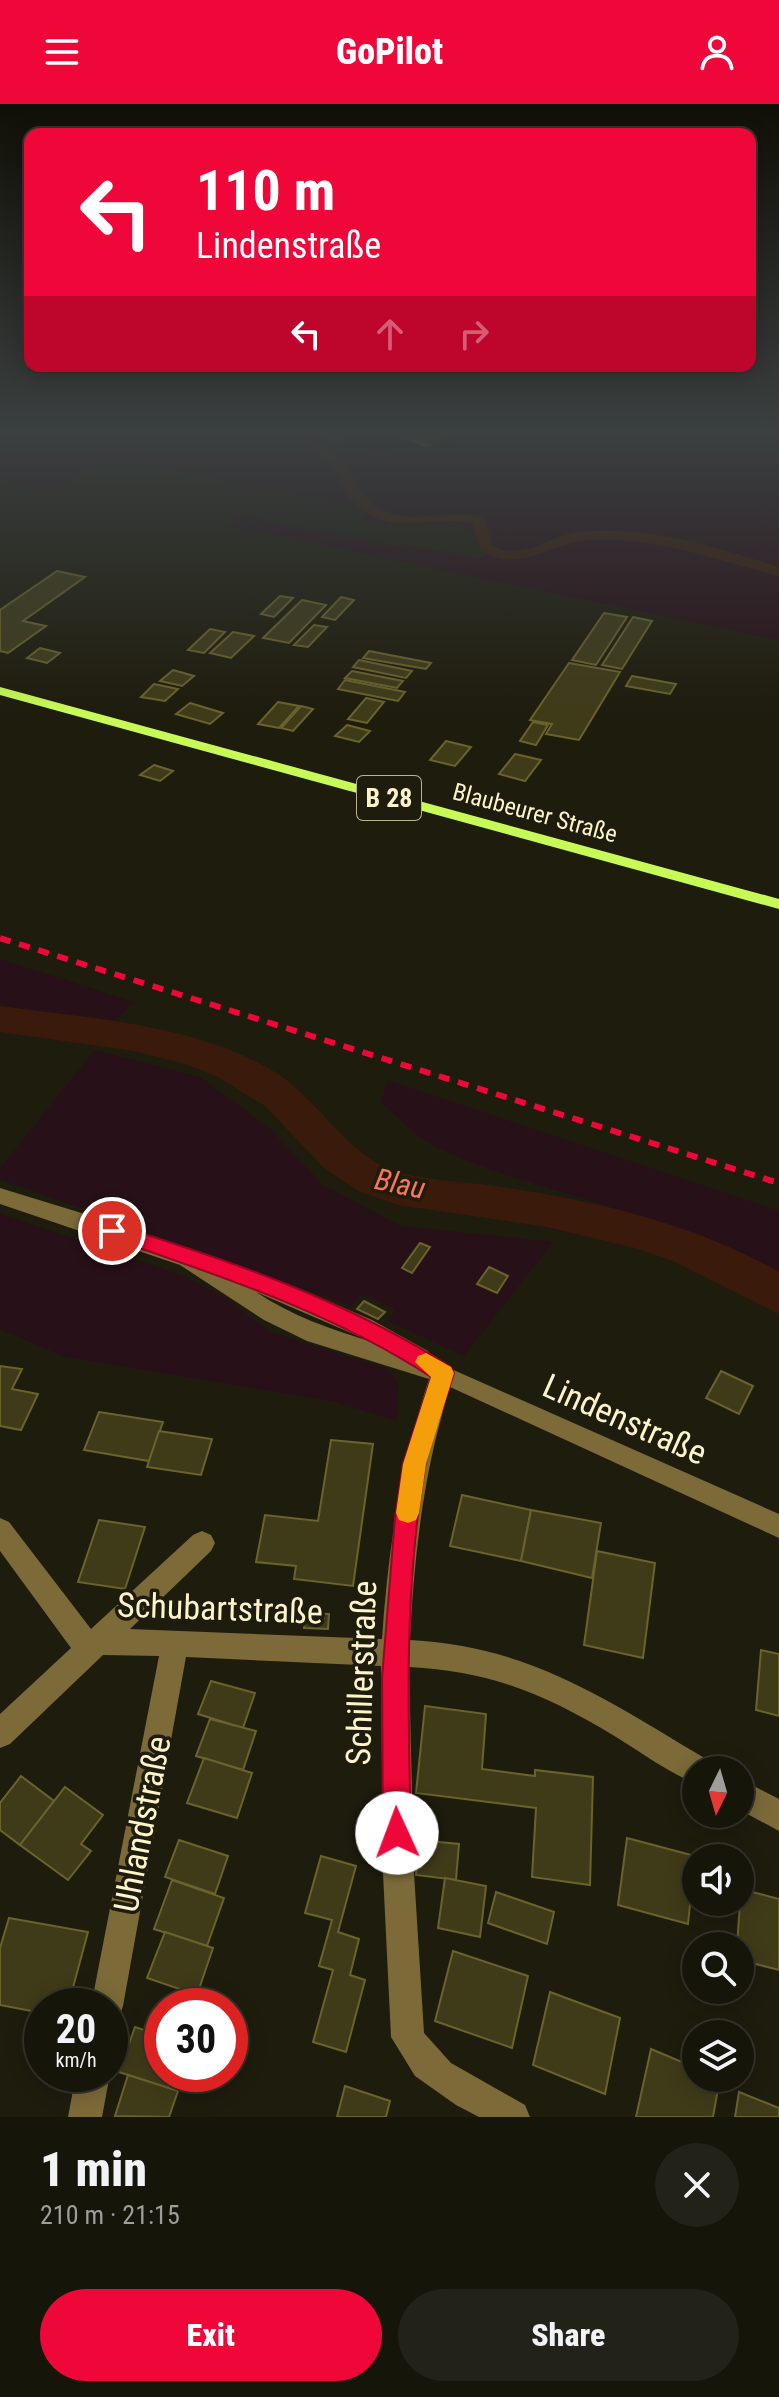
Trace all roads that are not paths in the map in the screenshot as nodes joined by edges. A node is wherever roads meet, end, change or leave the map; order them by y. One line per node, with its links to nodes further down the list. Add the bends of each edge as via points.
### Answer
1 (0, 691): 2 (main road, Blaubeurer Straße / B 28)
2 (779, 904)
3 (0, 1196): 4 (street, Lindenstraße, via 188,1259 272,1314 315,1334)
4 (443, 1373): 5 (street, Lindenstraße); 10 (street, Schillerstraße, via 414,1464)
5 (779, 1526)
6 (0, 1530): 9 (street)
7 (202, 1543): 9 (street, Schubartstraße)
8 (175, 1642): 9 (street, Schubartstraße); 10 (street, Schubartstraße); 15 (street, Uhlandstraße)
9 (93, 1646): 11 (street, Schubartstraße)
10 (396, 1654): 12 (street, Schubartstraße, via 458,1657 531,1678); 18 (street, Schillerstraße, via 397,1833 408,2037 433,2072)
11 (0, 1734)
12 (682, 1761)
13 (754, 1802): 14 (street)
14 (779, 1816)
15 (110, 1988)
16 (90, 2092): 17 (street)
17 (85, 2117)
18 (513, 2117)

